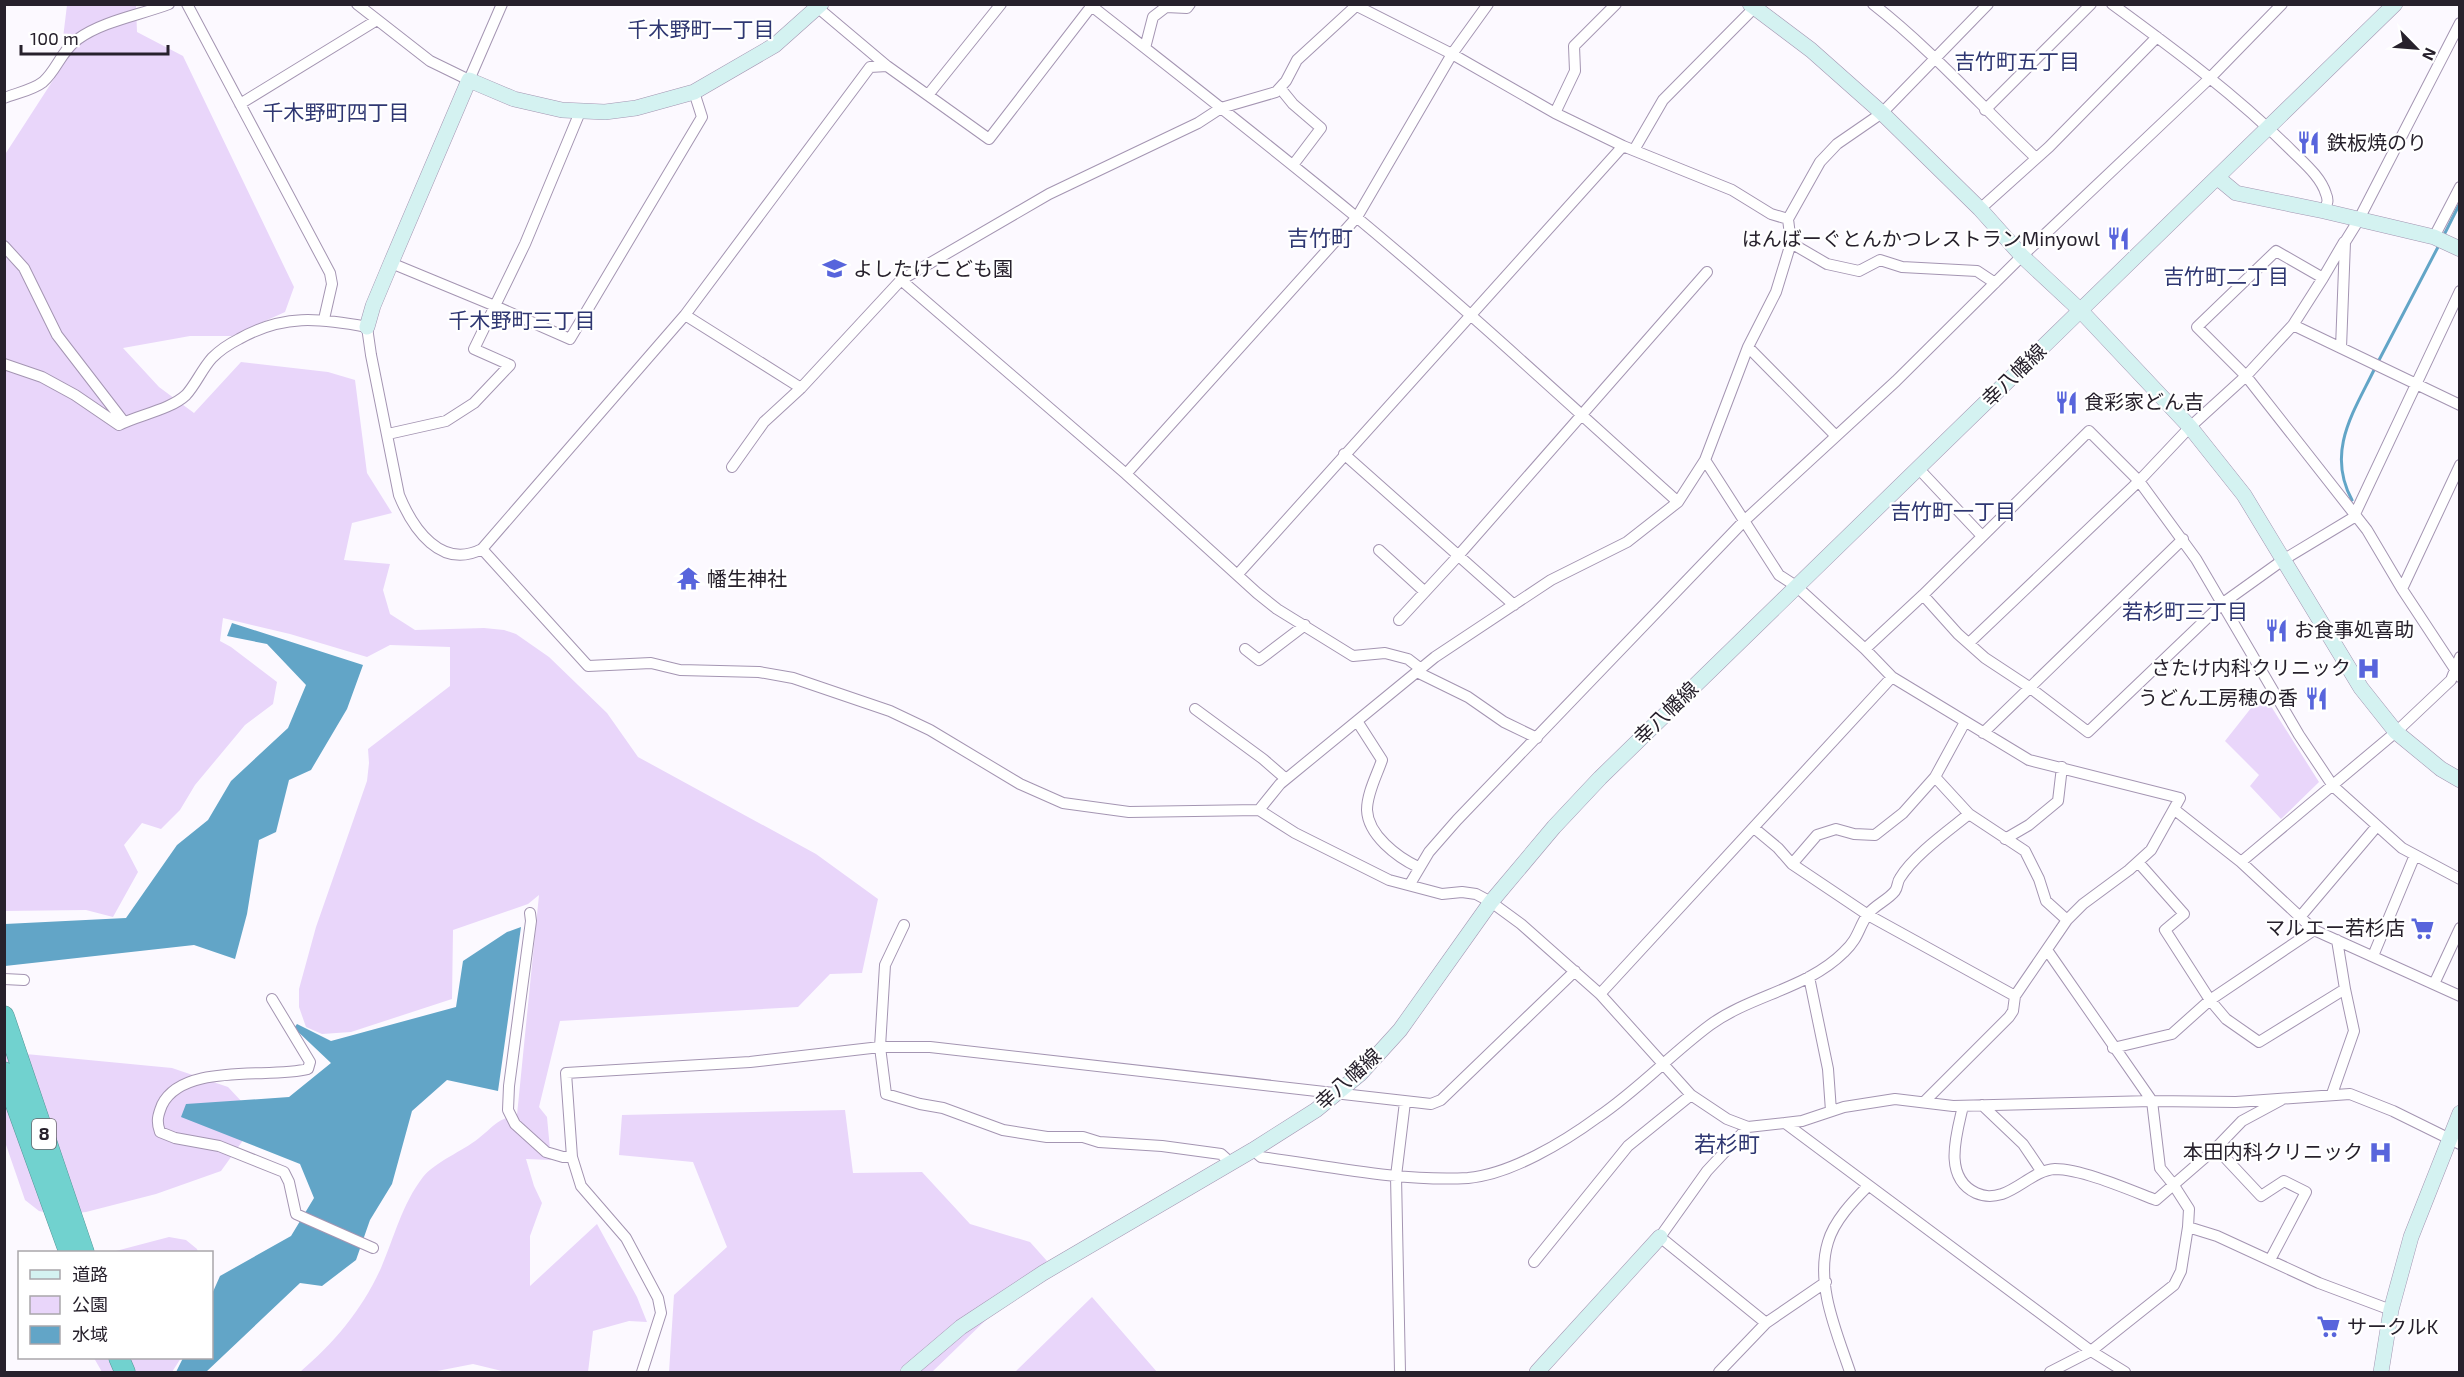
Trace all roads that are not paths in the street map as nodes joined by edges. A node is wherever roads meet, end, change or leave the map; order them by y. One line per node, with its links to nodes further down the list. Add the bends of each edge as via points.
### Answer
1 (169, 4): 31 (street, via 79,38 64,50 45,81)
2 (187, 4): 32 (street)
3 (357, 4): 19 (street)
4 (1001, 4): 30 (street)
5 (1190, 4): 22 (street, via 1187,8 1166,7 1153,17)
6 (1488, 4): 23 (street)
7 (1616, 4): 36 (street, via 1575,46 1575,71)
8 (1988, 4): 24 (street)
9 (2091, 4): 34 (street)
10 (2112, 4): 21 (street)
11 (2282, 4): 26 (street)
12 (2395, 4): 38 (street, 幸八幡線)
13 (501, 5): 27 (street)
14 (1091, 5): 22 (street); 30 (street, via 988,139)
15 (1356, 5): 23 (street); 28 (street, via 1297,60)
16 (819, 6): 25 (street); 29 (street, via 775,45)
17 (1754, 6): 37 (street); 40 (street, via 1663,100)
18 (1878, 6): 24 (street)
19 (377, 20): 27 (street, via 430,61); 32 (street)
20 (2460, 23): 49 (street)
21 (2157, 37): 26 (street); 41 (street)
22 (1145, 48): 33 (street)
23 (1452, 54): 36 (street); 47 (street)
24 (1935, 58): 34 (street); 37 (street)
25 (887, 66): 30 (street); 64 (street, via 870,67)
26 (2210, 78): 38 (street); 55 (street)
27 (469, 80): 35 (street, via 514,99); 56 (street)
28 (1280, 88): 33 (street); 42 (street, via 1322,128)
29 (694, 92): 35 (street, via 636,108); 62 (street, via 702,117 570,339)
30 (928, 95)
31 (4, 98)
32 (240, 104): 66 (street, via 330,273 332,284)
33 (1221, 108): 42 (street); 59 (street, via 1198,123 1049,194)
34 (1985, 110): 41 (street)
35 (580, 112): 62 (street)
36 (1555, 113): 39 (street)
37 (1882, 113): 45 (street); 48 (street, via 1837,144 1820,162)
38 (2268, 127): 43 (street, 幸八幡線); 46 (street, via 2313,172 2326,192 2328,203)
39 (1623, 146): 40 (street); 65 (street)
40 (1634, 150): 48 (street, via 1732,190 1771,214)
41 (2036, 158): 45 (street)
42 (1293, 165): 47 (street)
43 (2218, 178): 46 (street, via 2236,194); 63 (street, 幸八幡線)
44 (2460, 187): 50 (street)
45 (1980, 208): 55 (street)
46 (2324, 211): 49 (street)
47 (1357, 217): 65 (street); 86 (street)
48 (1788, 219): 52 (street)
49 (2358, 221): 50 (street); 51 (street)
50 (2434, 237): 54 (street)
51 (2345, 242): 58 (street); 70 (street)
52 (1791, 243): 60 (street, via 1827,264 1859,271 1880,260 1902,267 1977,271); 69 (street, via 1776,292)
53 (4, 246): 77 (street, via 24,268 57,335)
54 (2460, 249)
55 (2022, 256): 60 (street); 63 (street)
56 (391, 263): 62 (street); 68 (street)
57 (1707, 272): 76 (street)
58 (2323, 278): 67 (street); 72 (street, via 2276,251 2197,327)
59 (902, 280): 74 (street); 86 (street)
60 (1995, 284): 80 (street)
61 (2460, 291): 73 (street)
62 (495, 306): 79 (street, via 474,349 510,365 474,403 446,421)
63 (2081, 311): 78 (street); 85 (street, 幸八幡線)
64 (685, 315): 74 (street); 94 (street)
65 (1471, 315): 76 (street); 81 (street)
66 (324, 319): 68 (street); 77 (street, via 276,322 255,330 213,357 185,396)
67 (2293, 325): 70 (street); 72 (street)
68 (367, 327): 79 (street)
69 (1748, 347): 80 (street); 82 (street)
70 (2341, 348): 73 (street)
71 (4, 364): 77 (street, via 42,377 119,425)
72 (2246, 376): 78 (street); 90 (street)
73 (2415, 385): 75 (street); 90 (street)
74 (801, 388): 84 (street, via 764,422)
75 (2460, 405)
76 (1581, 414): 89 (street); 96 (street)
77 (124, 422)
78 (2190, 427): 88 (street); 97 (street, via 2244,495)
79 (388, 434): 94 (street, via 399,495 419,531 453,556 462,557)
80 (1836, 436): 91 (street)
81 (1344, 454): 96 (street); 98 (street)
82 (1705, 460): 89 (street); 91 (street)
83 (2460, 465): 87 (street)
84 (732, 467)
85 (1918, 468): 92 (street); 99 (street, 幸八幡線)
86 (1126, 474): 98 (street)
87 (2456, 480): 100 (street)
88 (2139, 481): 92 (street, via 2089,431); 93 (street); 107 (street)
89 (1678, 502): 104 (street, via 1627,542 1551,580)
90 (2355, 515): 97 (street); 100 (street)
91 (1744, 521): 99 (street, via 1779,575); 120 (street)
92 (1982, 536): 102 (street)
93 (2183, 539): 103 (street); 114 (street)
94 (482, 549): 126 (street, via 588,666 651,663 680,670 759,672 793,678 890,711 930,730 1020,784 1063,803 1129,812)
95 (1379, 550): 101 (street)
96 (1458, 556): 101 (street); 104 (street)
97 (2283, 560): 103 (street); 118 (street, via 2361,688)
98 (1238, 574): 106 (street, via 1277,609)
99 (1796, 586): 109 (street); 139 (street, 幸八幡線, via 1600,778)
100 (2402, 589): 112 (street)
101 (1425, 592): 105 (street)
102 (1923, 595): 107 (street); 109 (street)
103 (2223, 603): 114 (street, via 2088,732); 125 (street)
104 (1514, 605): 111 (street)
105 (1399, 620)
106 (1305, 626): 108 (street, via 1259,660); 111 (street, via 1353,656 1385,653 1408,659)
107 (1969, 643): 114 (street)
108 (1245, 649)
109 (1865, 649): 113 (street)
110 (2460, 657): 112 (street)
111 (1419, 671): 116 (street); 120 (street)
112 (2457, 675): 118 (street)
113 (1892, 677): 117 (street); 130 (street)
114 (2029, 687): 119 (street)
115 (1195, 709): 123 (street)
116 (1357, 721): 123 (street); 136 (street, via 1382,760 1367,810 1371,825 1379,837)
117 (1965, 722): 119 (street); 122 (street)
118 (2396, 732): 124 (street); 125 (street)
119 (1983, 733): 121 (street, via 2029,760)
120 (1537, 738): 136 (street, via 1457,820)
121 (2062, 767): 127 (street, via 2180,798); 131 (street, via 2058,801)
122 (1935, 777): 128 (street); 135 (street, via 1903,813 1875,835 1836,829 1817,835)
123 (1286, 779): 126 (street)
124 (2460, 780)
125 (2333, 786): 129 (street); 134 (street)
126 (1259, 810): 138 (street, via 1295,833 1389,880)
127 (2175, 810): 133 (street, via 2151,850); 134 (street)
128 (1969, 814): 131 (street); 141 (street, via 1930,845 1899,879 1896,890)
129 (2378, 826): 132 (street); 142 (street)
130 (1754, 828): 135 (street); 156 (street)
131 (2005, 839): 143 (street, via 2025,851 2046,901)
132 (2415, 855): 137 (street); 149 (street)
133 (2138, 862): 143 (street); 160 (street, via 2184,914 2165,930)
134 (2241, 862): 142 (street)
135 (1792, 864): 141 (street)
136 (1418, 867): 138 (street)
137 (2460, 879)
138 (1410, 884): 139 (street, via 1442,894 1476,894)
139 (1491, 902): 150 (street); 166 (street, 幸八幡線, via 1400,1030)
140 (530, 913): 183 (street, via 508,1110 515,1124 546,1152)
141 (1868, 915): 151 (street, via 1857,938 1843,954); 157 (street)
142 (2300, 918): 146 (street)
143 (2067, 920): 148 (street)
144 (904, 925): 162 (street, via 885,965)
145 (2460, 928): 154 (street)
146 (2314, 930): 147 (street); 160 (street)
147 (2337, 940): 149 (street); 155 (street)
148 (2047, 950): 157 (street); 163 (street)
149 (2373, 956): 154 (street)
150 (1575, 971): 156 (street); 172 (street, via 1441,1100 1431,1104)
151 (1809, 977): 164 (street, via 1734,1009); 176 (street, via 1828,1069)
152 (4, 979): 153 (street)
153 (24, 980)
154 (2434, 984): 158 (street)
155 (2345, 989): 160 (street, via 2259,1042 2226,1019); 167 (street, via 2354,1031)
156 (1600, 994): 164 (street)
157 (2015, 996): 173 (street, via 2009,1017)
158 (2460, 996)
159 (272, 999): 191 (street, via 310,1062 308,1069 217,1076 189,1083 165,1100 157,1116 160,1131 175,1138 219,1146 284,1172 296,1214)
160 (2210, 1000): 163 (street, via 2172,1034)
161 (4, 1016): 193 (highway, 8)
162 (880, 1047): 166 (street, via 930,1047); 183 (street, via 750,1062 566,1073); 184 (street, via 886,1094 943,1108 1003,1130 1221,1154)
163 (2113, 1048): 171 (street)
164 (1664, 1064): 168 (street); 186 (street, via 1599,1117 1520,1162 1468,1178)
165 (4, 1072): 169 (highway, 8)
166 (1337, 1093): 172 (street); 182 (street, 幸八幡線)
167 (2332, 1094): 170 (street); 180 (street, via 2350,1094)
168 (1691, 1095): 179 (street, via 1727,1119); 195 (street, via 1628,1146)
169 (8, 1097): 192 (highway, 8)
170 (2286, 1097): 171 (street, via 2235,1102); 181 (street, via 2242,1121)
171 (2152, 1101): 174 (street); 187 (street, via 2160,1168)
172 (1405, 1102): 186 (street)
173 (1924, 1102): 175 (street); 176 (street, via 1874,1101)
174 (1982, 1105): 175 (street); 185 (street, via 2023,1144)
175 (1963, 1106): 185 (street, via 1954,1162 1970,1190 1986,1197 2001,1194)
176 (1831, 1111): 178 (street)
177 (2460, 1113): 180 (street)
178 (1785, 1123): 179 (street); 188 (street)
179 (1749, 1127): 190 (street, via 1707,1171)
180 (2454, 1142): 197 (street, via 2411,1237)
181 (2216, 1148): 187 (street); 194 (street, via 2261,1196 2284,1181 2306,1192)
182 (1253, 1150): 184 (street, 幸八幡線); 186 (street, via 1261,1157)
183 (572, 1158): 200 (street, via 581,1186 626,1239 658,1298 661,1313)
184 (1232, 1163): 201 (street, 幸八幡線, via 1043,1273 961,1327)
185 (2042, 1172): 187 (street, via 2060,1169 2156,1200)
186 (1396, 1176): 202 (street)
187 (2173, 1184): 189 (street, via 2189,1209)
188 (1868, 1186): 196 (street, via 1837,1223 1828,1241 1823,1268); 199 (street)
189 (2188, 1227): 194 (street); 199 (street, via 2181,1271 2174,1285)
190 (1660, 1237): 198 (street); 203 (street)
191 (370, 1246)
192 (69, 1251)
193 (84, 1251)
194 (2270, 1260): 197 (street)
195 (1534, 1262)
196 (1826, 1282): 198 (street); 205 (street)
197 (2391, 1310): 208 (street)
198 (1766, 1323): 204 (street)
199 (2091, 1351): 206 (street); 207 (street)
200 (642, 1372)
201 (908, 1372)
202 (1401, 1372)
203 (1537, 1372)
204 (1719, 1372)
205 (1850, 1372)
206 (2050, 1372)
207 (2124, 1372)
208 (2381, 1372)

